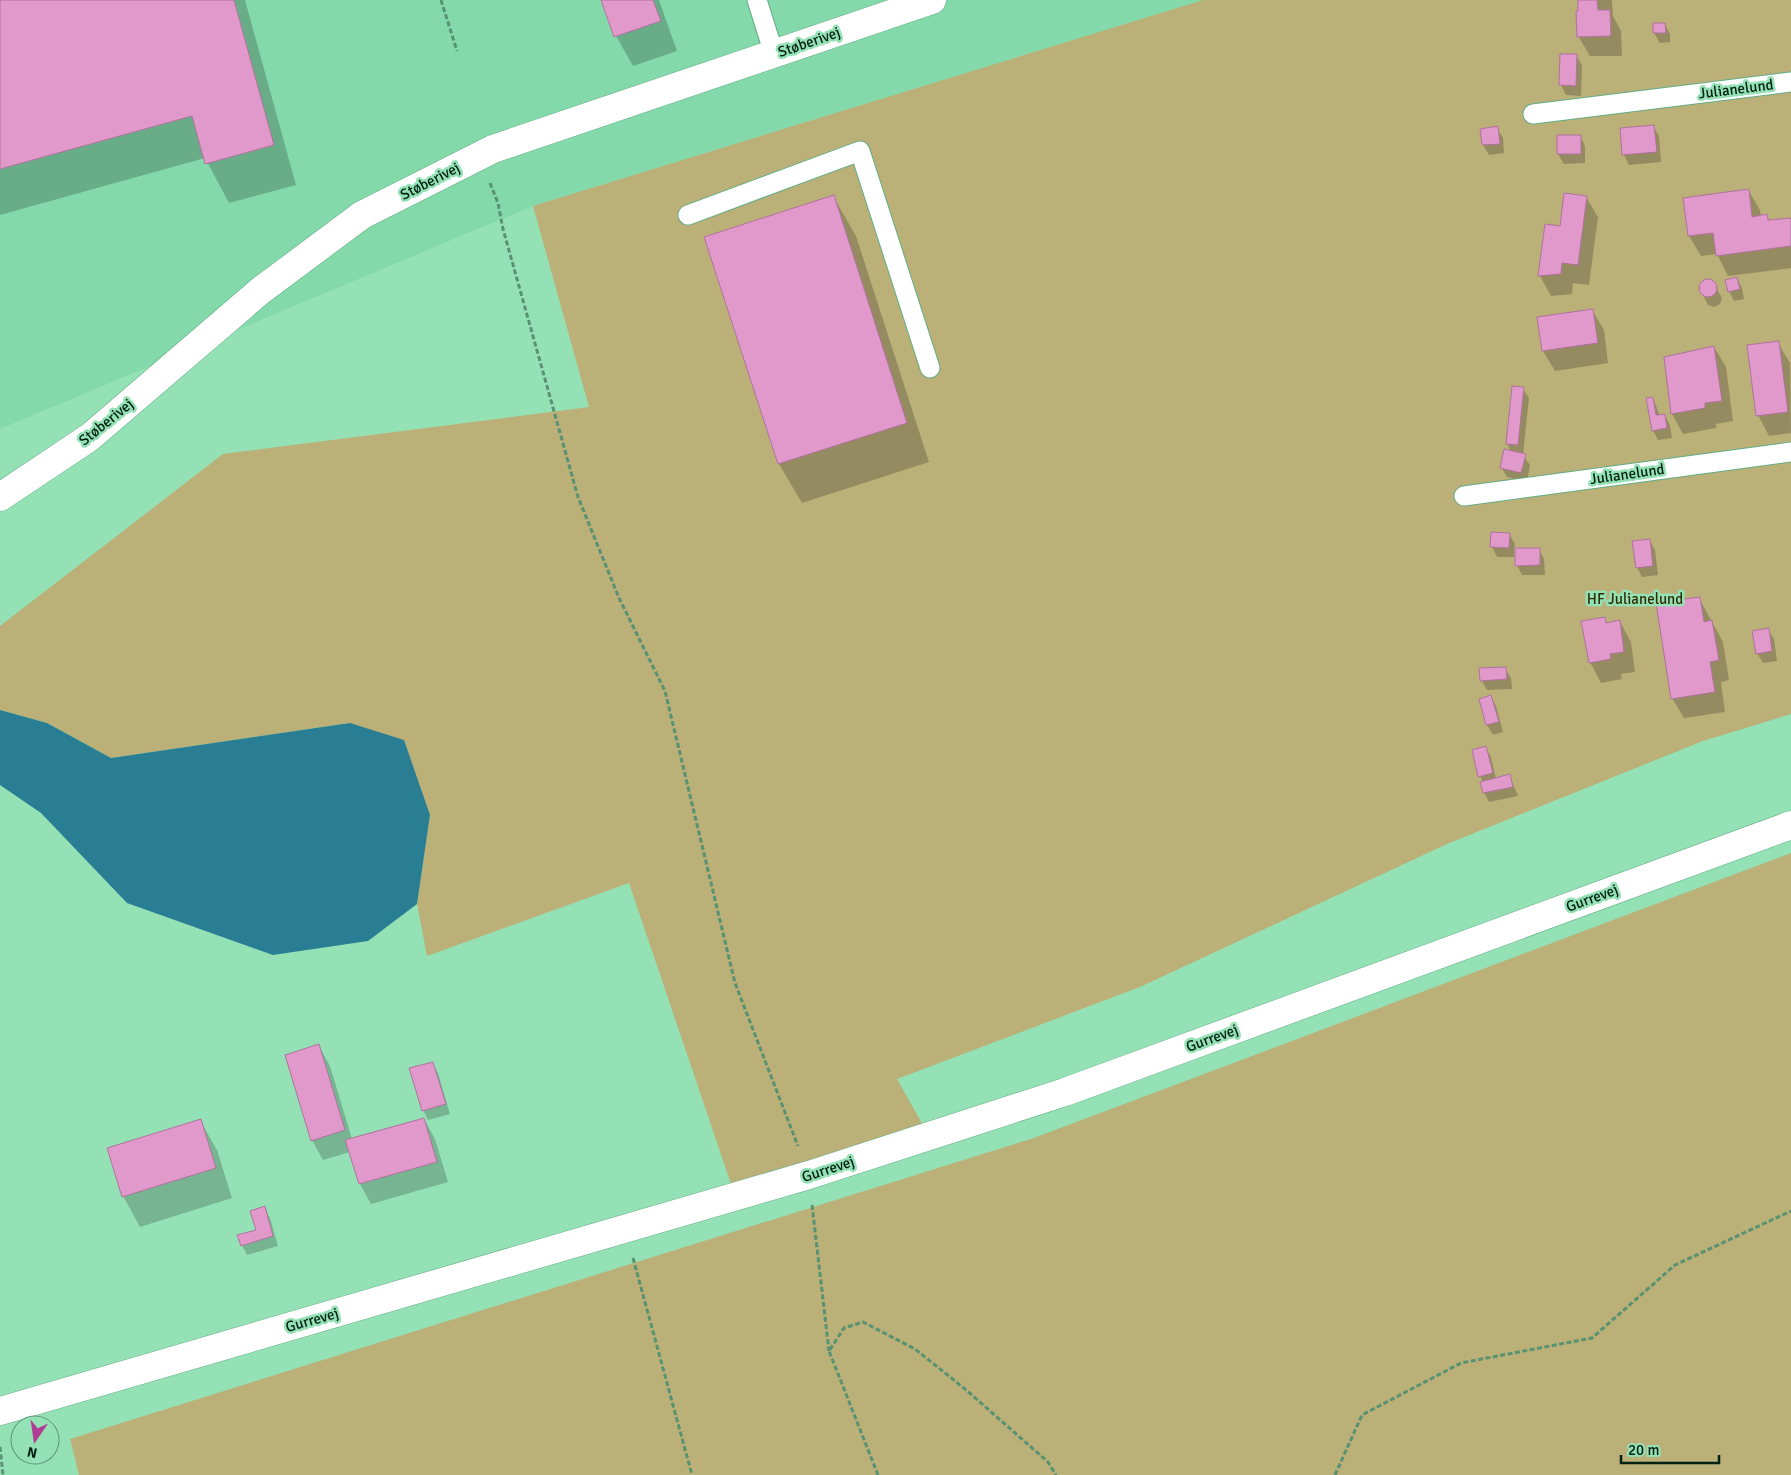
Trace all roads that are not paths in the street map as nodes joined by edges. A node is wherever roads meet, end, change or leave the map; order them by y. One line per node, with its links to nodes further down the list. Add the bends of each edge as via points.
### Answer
1 (757, 0): 3 (lane)
2 (932, 0): 3 (street, Støberivej)
3 (774, 54): 10 (street, Støberivej, via 493,149 362,215 260,291 90,437)
4 (1791, 82): 5 (lane, Julianelund)
5 (1533, 114)
6 (688, 215): 7 (lane, via 860,151)
7 (930, 368)
8 (1791, 452): 9 (lane, Julianelund)
9 (1464, 496)
10 (0, 497)
11 (1791, 825): 12 (street, Gurrevej, via 1065,1092 809,1175)
12 (0, 1411)

